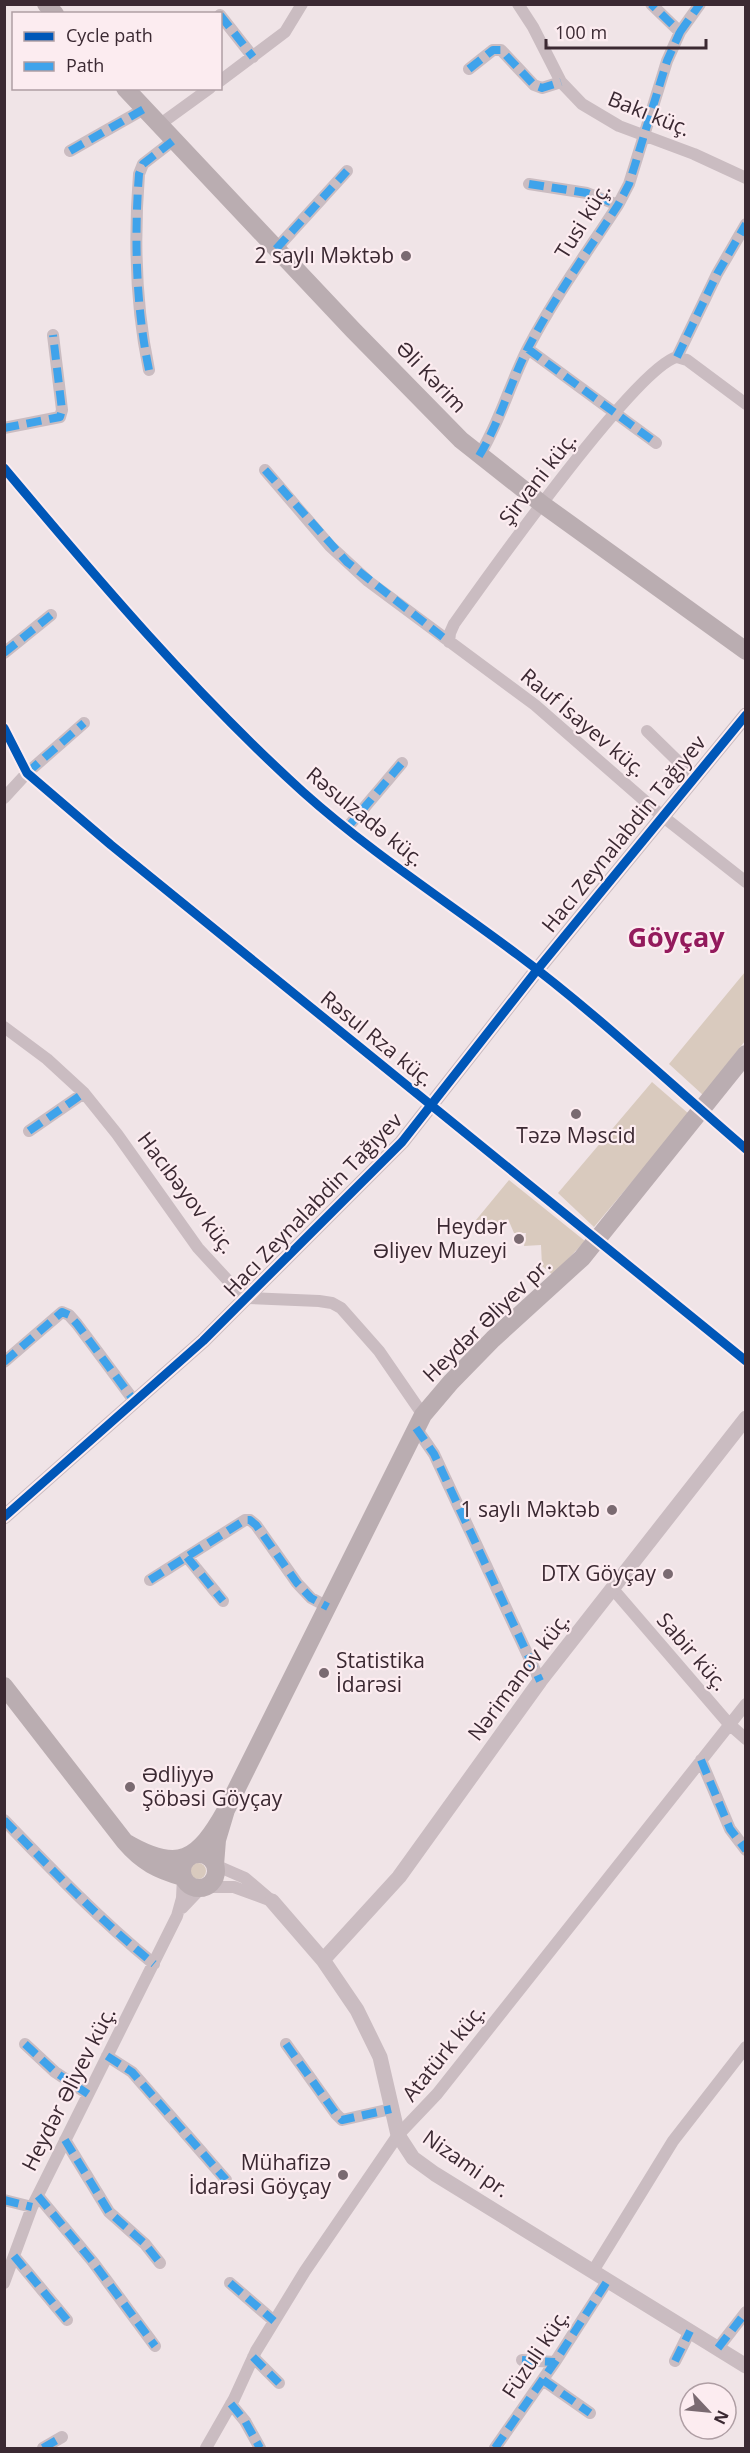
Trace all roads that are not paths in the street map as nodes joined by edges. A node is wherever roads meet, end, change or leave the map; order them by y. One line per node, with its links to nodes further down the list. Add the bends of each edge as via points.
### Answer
1 (302, 4): 7 (street, via 285,32)
2 (518, 4): 10 (street, Bakı küç.)
3 (651, 4): 6 (street)
4 (700, 4): 6 (street, Tusi küç.)
5 (222, 17): 7 (street)
6 (680, 32): 15 (street, Tusi küç.)
7 (253, 57): 9 (street)
8 (469, 69): 10 (street, via 494,50 501,50 534,85 543,88)
9 (222, 80)
10 (561, 82): 15 (street, Bakı küç., via 596,114)
11 (127, 90): 13 (main road, Əli Kərim)
12 (207, 90): 14 (street)
13 (144, 109): 14 (main road, Əli Kərim); 17 (street)
14 (159, 125): 16 (main road, Əli Kərim)
15 (643, 135): 19 (street, Bakı küç.); 21 (street, Tusi küç., via 629,184)
16 (174, 140): 23 (main road, Əli Kərim); 27 (street, via 143,164 139,174 139,301)
17 (70, 151)
18 (347, 171): 23 (street)
19 (746, 178)
20 (529, 184): 21 (street, via 587,193)
21 (618, 204): 25 (street, Tusi küç.)
22 (746, 224): 26 (street)
23 (276, 249): 32 (main road, Əli Kərim)
24 (53, 335): 30 (street, via 60,417)
25 (528, 349): 29 (street); 32 (street, Tusi küç.)
26 (677, 357): 28 (street, via 687,360); 29 (street, Şirvani küç., via 652,374)
27 (149, 370)
28 (746, 404)
29 (615, 413): 31 (street); 35 (street, Şirvani küç.)
30 (4, 428)
31 (656, 443)
32 (479, 456): 35 (main road, Əli Kərim)
33 (4, 468): 49 (street, Rəsulzadə küç., via 112,597 164,652 275,766)
34 (265, 470): 37 (street, Rauf İsayev küç., via 347,562)
35 (542, 504): 37 (street, Şirvani küç., via 454,624); 38 (main road, Əli Kərim)
36 (51, 615): 39 (street)
37 (449, 642): 48 (street, Rauf İsayev küç., via 535,705)
38 (746, 651)
39 (4, 653)
40 (746, 715): 46 (street, Hacı Zeynalabdin Tağıyev)
41 (84, 723): 45 (street)
42 (4, 728): 45 (street, Rəsul Rza küç.)
43 (647, 731): 46 (street)
44 (402, 763): 49 (street)
45 (27, 773): 47 (street); 55 (street, Rəsul Rza küç.)
46 (694, 777): 48 (street, Hacı Zeynalabdin Tağıyev)
47 (4, 798)
48 (661, 815): 50 (street, Rauf İsayev küç.); 51 (street, Hacı Zeynalabdin Tağıyev)
49 (347, 828): 51 (street, Rəsulzadə küç.)
50 (746, 882)
51 (537, 970): 55 (street, Hacı Zeynalabdin Tağıyev); 56 (street, Rəsulzadə küç.)
52 (4, 1027): 54 (street, Hacıbəyov küç.)
53 (746, 1054): 56 (main road, Heydər Əliyev pr.)
54 (84, 1093): 57 (street); 60 (street, Hacıbəyov küç., via 198,1248)
55 (432, 1106): 59 (street, Rəsul Rza küç.); 60 (street, Hacı Zeynalabdin Tağıyev, via 402,1142)
56 (701, 1110): 58 (street, Rəsulzadə küç.); 59 (main road, Heydər Əliyev pr.)
57 (29, 1131)
58 (746, 1149)
59 (598, 1240): 61 (street, Rəsul Rza küç.); 65 (main road, Heydər Əliyev pr., via 568,1273 484,1348)
60 (248, 1298): 63 (street, Hacı Zeynalabdin Tağıyev); 65 (street, via 320,1301 341,1308 379,1351)
61 (746, 1361)
62 (4, 1362): 63 (street, via 62,1312 77,1324)
63 (135, 1402): 66 (street, Hacı Zeynalabdin Tağıyev)
64 (746, 1418): 69 (street, Nərimanov küç.)
65 (419, 1421): 71 (main road, Heydər Əliyev pr.); 72 (street)
66 (4, 1517)
67 (187, 1557): 68 (street); 70 (street); 71 (street, via 250,1520 297,1583 311,1598)
68 (150, 1580)
69 (612, 1588): 72 (street, Nərimanov küç.); 75 (street, Sabir küç.)
70 (223, 1601)
71 (328, 1607): 78 (main road, Heydər Əliyev pr.)
72 (540, 1682): 88 (street, Nərimanov küç., via 399,1877)
73 (4, 1686): 80 (main road)
74 (746, 1704): 75 (street, Atatürk küç.)
75 (729, 1724): 76 (street, Sabir küç.); 77 (street, Atatürk küç.)
76 (746, 1739)
77 (701, 1760): 81 (street, via 730,1829); 96 (street, Atatürk küç., via 437,2094)
78 (226, 1810): 82 (main road, via 214,1832); 83 (main road, via 216,1840)
79 (4, 1820): 89 (street, via 83,1902)
80 (125, 1842): 82 (main road, via 158,1857); 84 (main road, via 152,1867)
81 (746, 1850)
82 (192, 1855): 83 (main road, via 207,1856); 84 (main road, via 182,1867)
83 (215, 1865): 85 (main road, via 216,1876); 86 (street, via 245,1878)
84 (183, 1877): 85 (main road, via 191,1887); 87 (street)
85 (203, 1888): 86 (street, via 234,1887); 87 (street)
86 (272, 1901): 88 (street, Nizami pr.)
87 (177, 1916): 89 (street, Heydər Əliyev küç.)
88 (323, 1960): 95 (street, Nizami pr., via 371,2036 380,2057)
89 (154, 1964): 93 (street, Heydər Əliyev küç.)
90 (25, 2044): 94 (street, via 55,2072)
91 (286, 2044): 95 (street, via 342,2120)
92 (746, 2047): 103 (street, via 673,2141)
93 (107, 2056): 94 (street, Heydər Əliyev küç.); 98 (street, via 132,2072)
94 (88, 2094): 97 (street, Heydər Əliyev küç.)
95 (391, 2109): 96 (street, Nizami pr.)
96 (398, 2135): 103 (street, Nizami pr., via 413,2158 435,2174); 109 (street, Atatürk küç.)
97 (65, 2140): 100 (street, Heydər Əliyev küç.); 102 (street, via 109,2212)
98 (226, 2180)
99 (4, 2200): 100 (street)
100 (35, 2202): 101 (street, Heydər Əliyev küç.); 111 (street, via 93,2262)
101 (14, 2256): 105 (street, Heydər Əliyev küç.); 108 (street)
102 (160, 2263)
103 (593, 2271): 104 (street, Nizami pr.)
104 (608, 2280): 110 (street, Nizami pr.); 116 (street, Füzuli küç.)
105 (4, 2283)
106 (230, 2283): 109 (street)
107 (746, 2312): 112 (street)
108 (67, 2320)
109 (274, 2321): 113 (street, Atatürk küç.)
110 (690, 2331): 112 (street, Nizami pr.); 115 (street)
111 (155, 2346)
112 (718, 2348): 117 (street, Nizami pr.)
113 (253, 2357): 119 (street); 120 (street, Atatürk küç.)
114 (522, 2360): 116 (street)
115 (675, 2361)
116 (555, 2362): 118 (street, Füzuli küç.)
117 (746, 2366)
118 (543, 2380): 121 (street); 126 (street, Füzuli küç.)
119 (279, 2383)
120 (231, 2404): 124 (street, Atatürk küç.); 125 (street)
121 (590, 2413)
122 (62, 2437): 123 (street)
123 (43, 2448)
124 (206, 2448)
125 (260, 2448)
126 (495, 2448)

